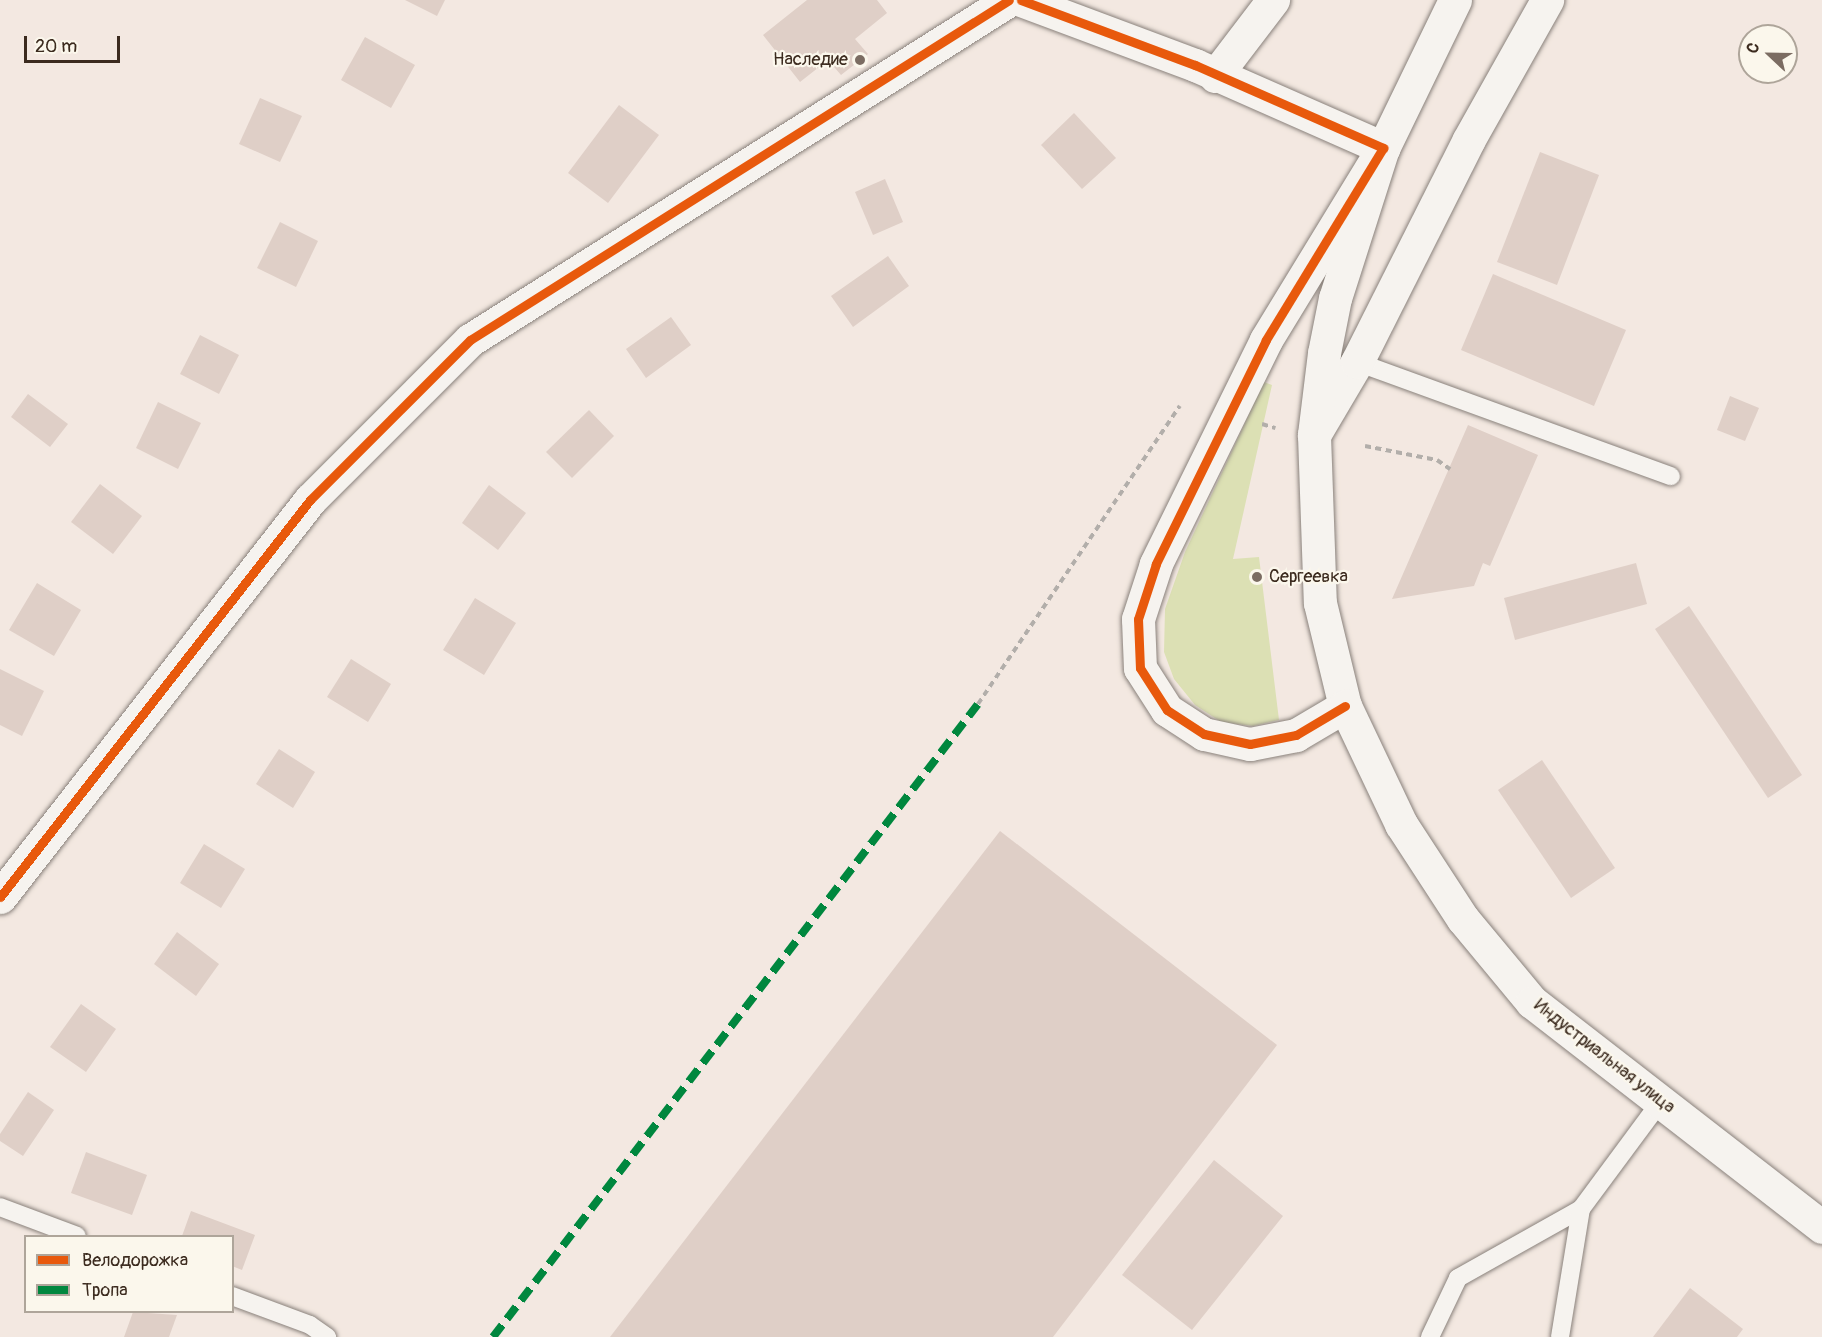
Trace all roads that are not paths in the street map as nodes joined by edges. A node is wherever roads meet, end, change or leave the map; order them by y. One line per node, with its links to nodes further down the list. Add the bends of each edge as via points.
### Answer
1 (1009, 0): 12 (street, via 470,340 310,500)
2 (1021, 0): 6 (street)
3 (1274, 0): 6 (street)
4 (1455, 0): 7 (street, Индустриальная улица)
5 (1548, 0): 8 (street, via 1468,141)
6 (1215, 76): 7 (street)
7 (1383, 148): 9 (street, Индустриальная улица, via 1335,298); 11 (street, via 1266,340 1156,564 1138,619 1140,668 1167,710 1204,734 1250,744 1296,735)
8 (1357, 362): 9 (street); 10 (lane)
9 (1314, 435): 11 (street, Индустриальная улица, via 1320,603)
10 (1671, 476)
11 (1345, 706): 13 (street, Индустриальная улица, via 1401,824 1463,919 1532,1002)
12 (0, 897)
13 (1661, 1101): 15 (lane); 16 (street, Индустриальная улица)
14 (0, 1207): 17 (lane)
15 (1581, 1209): 20 (lane, via 1458,1278); 21 (lane)
16 (1822, 1227)
17 (74, 1235)
18 (234, 1297): 19 (lane, via 310,1325)
19 (327, 1337)
20 (1430, 1337)
21 (1560, 1337)

